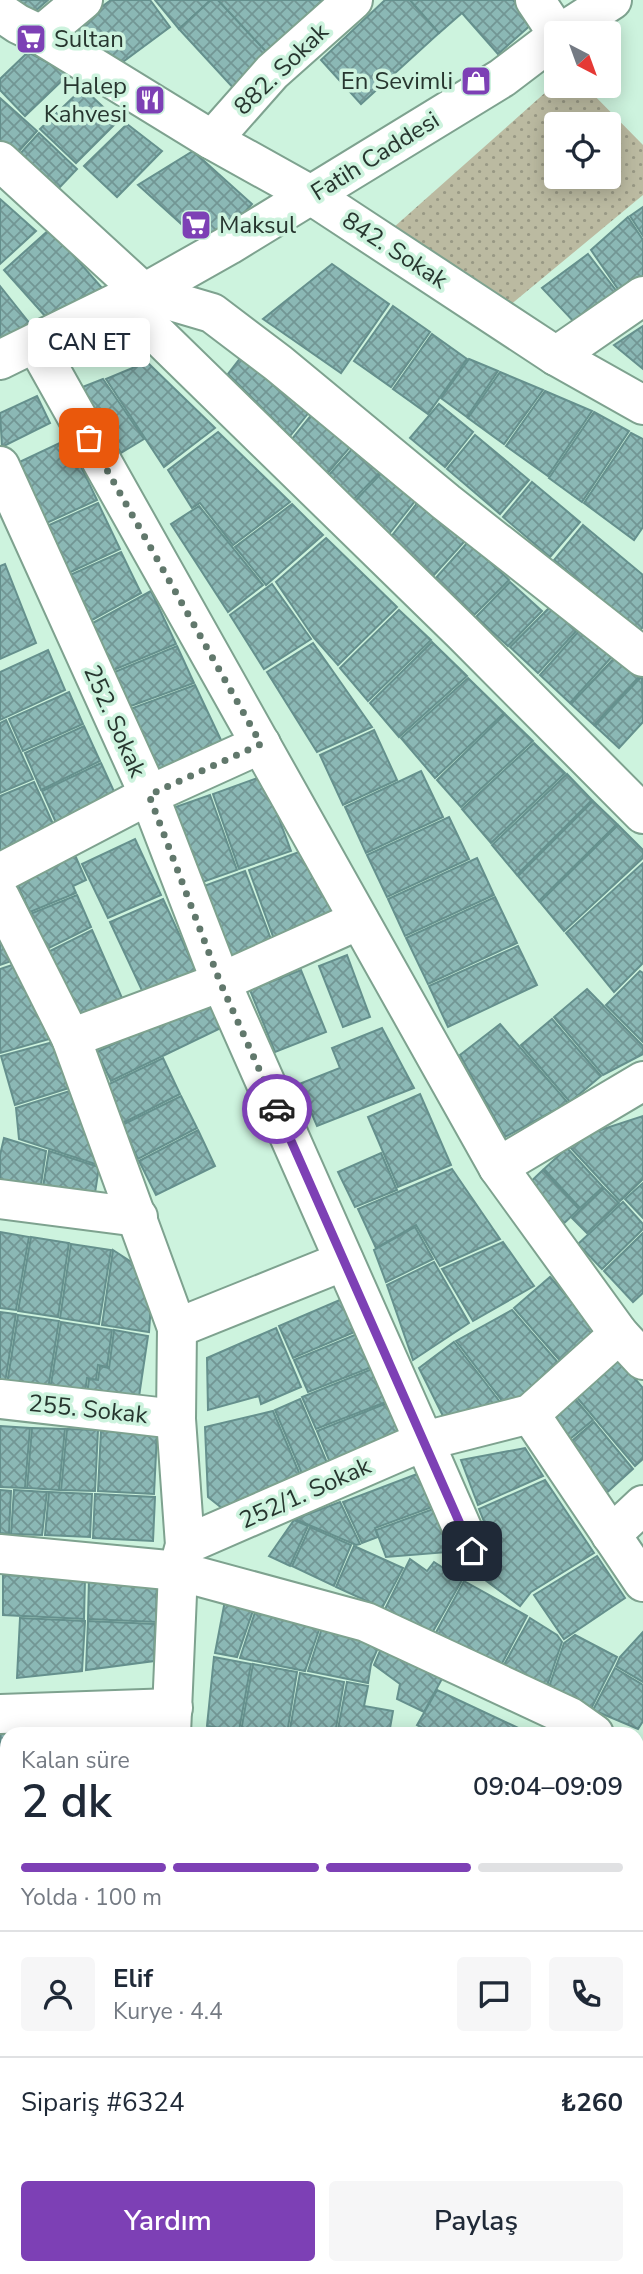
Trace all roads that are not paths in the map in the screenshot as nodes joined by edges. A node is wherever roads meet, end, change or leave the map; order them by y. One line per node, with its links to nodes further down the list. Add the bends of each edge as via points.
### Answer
1 (83, 0): 8 (street)
2 (353, 0): 10 (street, 882. Sokak, via 272,72)
3 (535, 0): 6 (street)
4 (612, 0): 7 (street, Fatih Caddesi)
5 (0, 12): 8 (street, 842. Sokak)
6 (549, 21)
7 (579, 21)
8 (41, 34): 10 (street, 842. Sokak)
9 (544, 45): 12 (street, Fatih Caddesi, via 502,78)
10 (212, 141): 12 (street, 842. Sokak)
11 (0, 161): 13 (street)
12 (311, 195): 13 (street, Fatih Caddesi); 16 (street, 842. Sokak)
13 (133, 296): 15 (street, Fatih Caddesi); 20 (street, via 212,313); 23 (street)
14 (643, 296): 16 (street)
15 (36, 344): 17 (street, Fatih Caddesi); 21 (street)
16 (556, 356): 18 (street, 842. Sokak)
17 (0, 360)
18 (643, 405)
19 (0, 466): 22 (street, 252. Sokak)
20 (643, 657)
21 (261, 744): 22 (street); 26 (street)
22 (149, 795): 24 (street); 27 (street, 252. Sokak)
23 (643, 814)
24 (0, 873)
25 (0, 897): 28 (street)
26 (359, 920): 27 (street); 30 (street)
27 (220, 982): 28 (street); 33 (street, 252. Sokak)
28 (71, 1038): 32 (street)
29 (641, 1084): 30 (street)
30 (498, 1167): 35 (street)
31 (0, 1199): 32 (street)
32 (138, 1217): 34 (street)
33 (344, 1261): 34 (street); 39 (street, 252. Sokak)
34 (177, 1328): 38 (street)
35 (631, 1347): 37 (street)
36 (0, 1399): 38 (street, 255. Sokak)
37 (530, 1414): 39 (street); 41 (street)
38 (176, 1419): 44 (street)
39 (424, 1441): 42 (street, 252. Sokak); 44 (street, 252/1. Sokak)
40 (643, 1505): 41 (street)
41 (611, 1535): 45 (street)
42 (472, 1551)
43 (0, 1554): 44 (street)
44 (182, 1558): 47 (street); 48 (street, via 366,1622)
45 (643, 1582)
46 (0, 1714): 47 (street)
47 (172, 1721)
48 (584, 1727)

